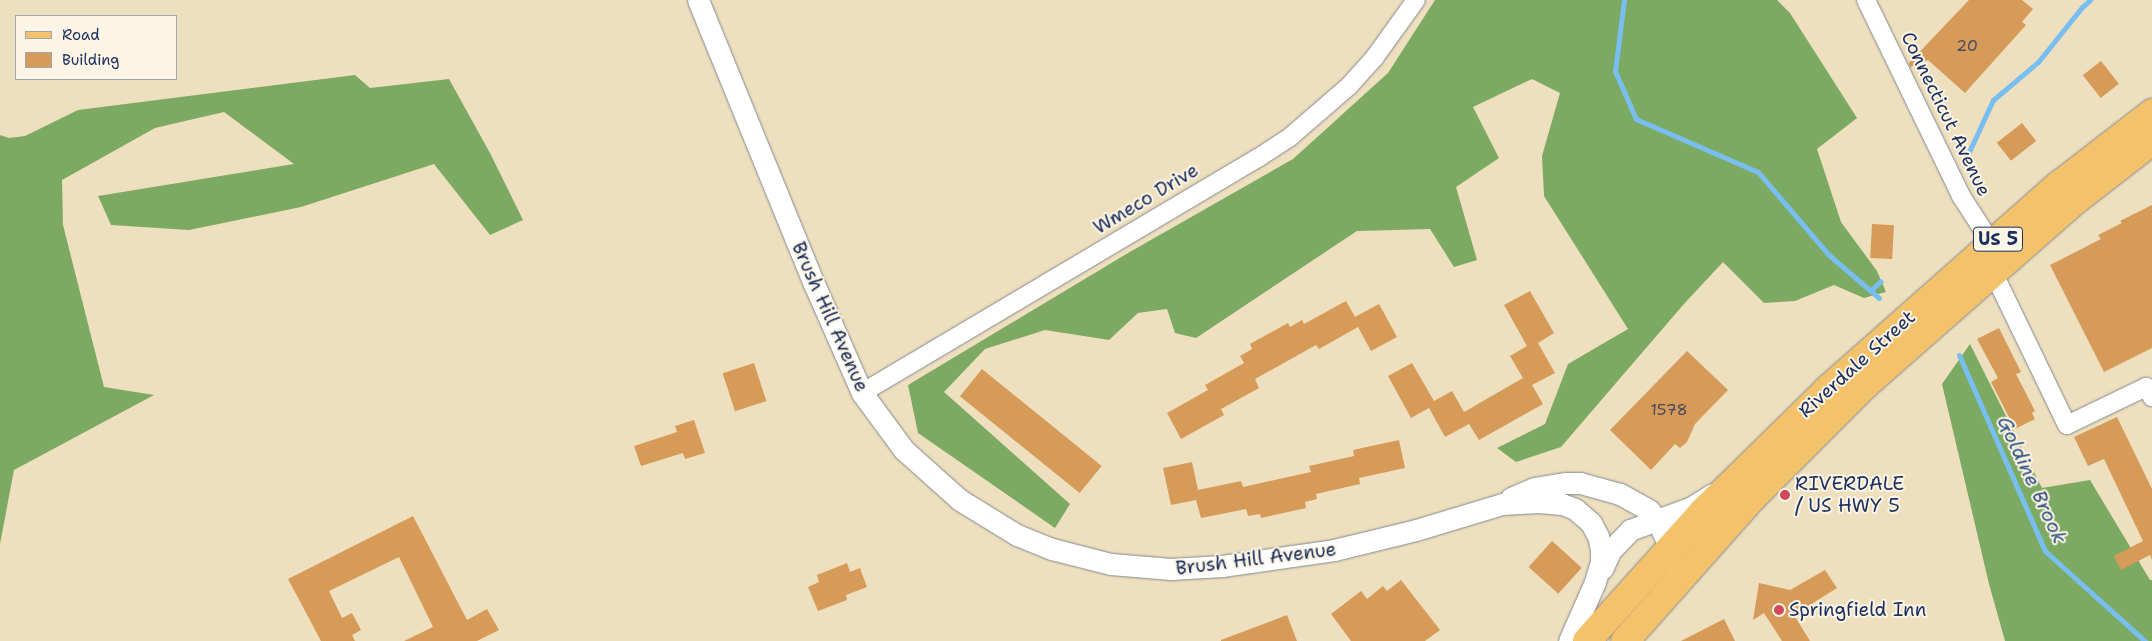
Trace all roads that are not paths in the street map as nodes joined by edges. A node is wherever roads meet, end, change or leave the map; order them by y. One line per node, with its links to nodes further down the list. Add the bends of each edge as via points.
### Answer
1 (698, 0): 8 (street, Brush Hill Avenue)
2 (1416, 0): 8 (street, Wmeco Drive, via 1375,57 1349,86 1290,137)
3 (1866, 0): 6 (street, Connecticut Avenue, via 1961,196)
4 (2152, 113): 6 (main road, Riverdale Street / US 5, via 2059,185)
5 (2152, 141): 7 (main road, Riverdale Street / US 5, via 2077,199)
6 (1992, 244): 10 (main road, Riverdale Street / US 5, via 1855,365)
7 (1993, 272): 9 (street, via 2067,425 2146,387); 17 (main road, Riverdale Street / US 5, via 1838,412 1754,497)
8 (862, 393): 12 (street, Brush Hill Avenue, via 904,450 974,509 1034,543 1111,564 1194,569 1334,550)
9 (2152, 397)
10 (1742, 472): 13 (street, Brush Hill Avenue, via 1707,499); 15 (main road, Riverdale Street / US 5)
11 (1593, 486): 12 (street, Brush Hill Avenue, via 1580,483 1550,485 1518,494); 13 (street, Brush Hill Avenue, via 1636,502 1649,510); 14 (street, Brush Hill Avenue)
12 (1502, 504): 14 (street, Brush Hill Avenue, via 1562,504 1581,513)
13 (1656, 520): 15 (street, Brush Hill Avenue, via 1665,533); 16 (street, Brush Hill Avenue, via 1630,530 1622,537 1610,550)
14 (1594, 528): 16 (street, Brush Hill Avenue, via 1601,549)
15 (1669, 548): 17 (street, Brush Hill Avenue, via 1671,568); 19 (main road, Riverdale Street / US 5)
16 (1595, 582): 18 (street, Brush Hill Avenue)
17 (1664, 598): 20 (main road, Riverdale Street / US 5)
18 (1569, 641)
19 (1587, 641)
20 (1625, 641)

